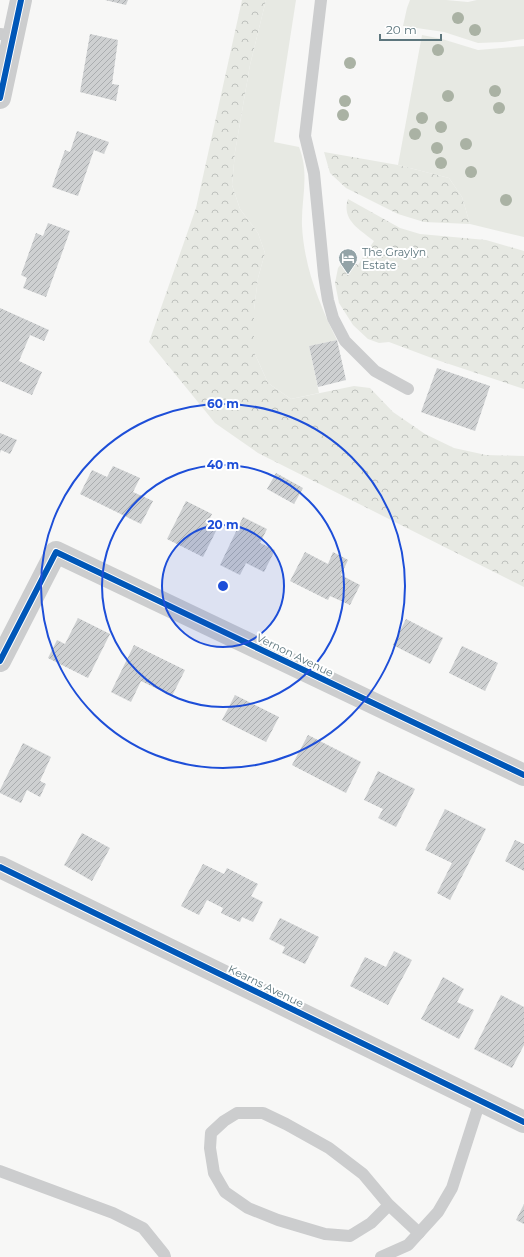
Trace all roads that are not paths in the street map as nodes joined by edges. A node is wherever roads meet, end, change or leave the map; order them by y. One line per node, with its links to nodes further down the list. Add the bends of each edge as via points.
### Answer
1 (21, 0): 3 (street)
2 (321, 0): 5 (lane, via 305,136 314,173 328,300 333,318 345,342 375,371)
3 (7, 35): 4 (street)
4 (0, 98)
5 (408, 389)
6 (0, 661): 7 (street, Vernon Avenue, via 56,552)
7 (524, 775)
8 (0, 867): 9 (street, Kearns Avenue)
9 (480, 1101): 10 (street, Kearns Avenue); 13 (lane, via 452,1188 438,1212)
10 (522, 1116)
11 (0, 1171): 15 (lane, via 113,1213 143,1228)
12 (389, 1205): 12 (lane, via 363,1174 329,1148 263,1113 237,1113 212,1133 210,1148 214,1173 225,1192 248,1208 325,1234 350,1236 371,1223); 13 (lane)
13 (419, 1233): 14 (lane)
14 (398, 1253): 16 (lane)
15 (166, 1257)
16 (381, 1257)

